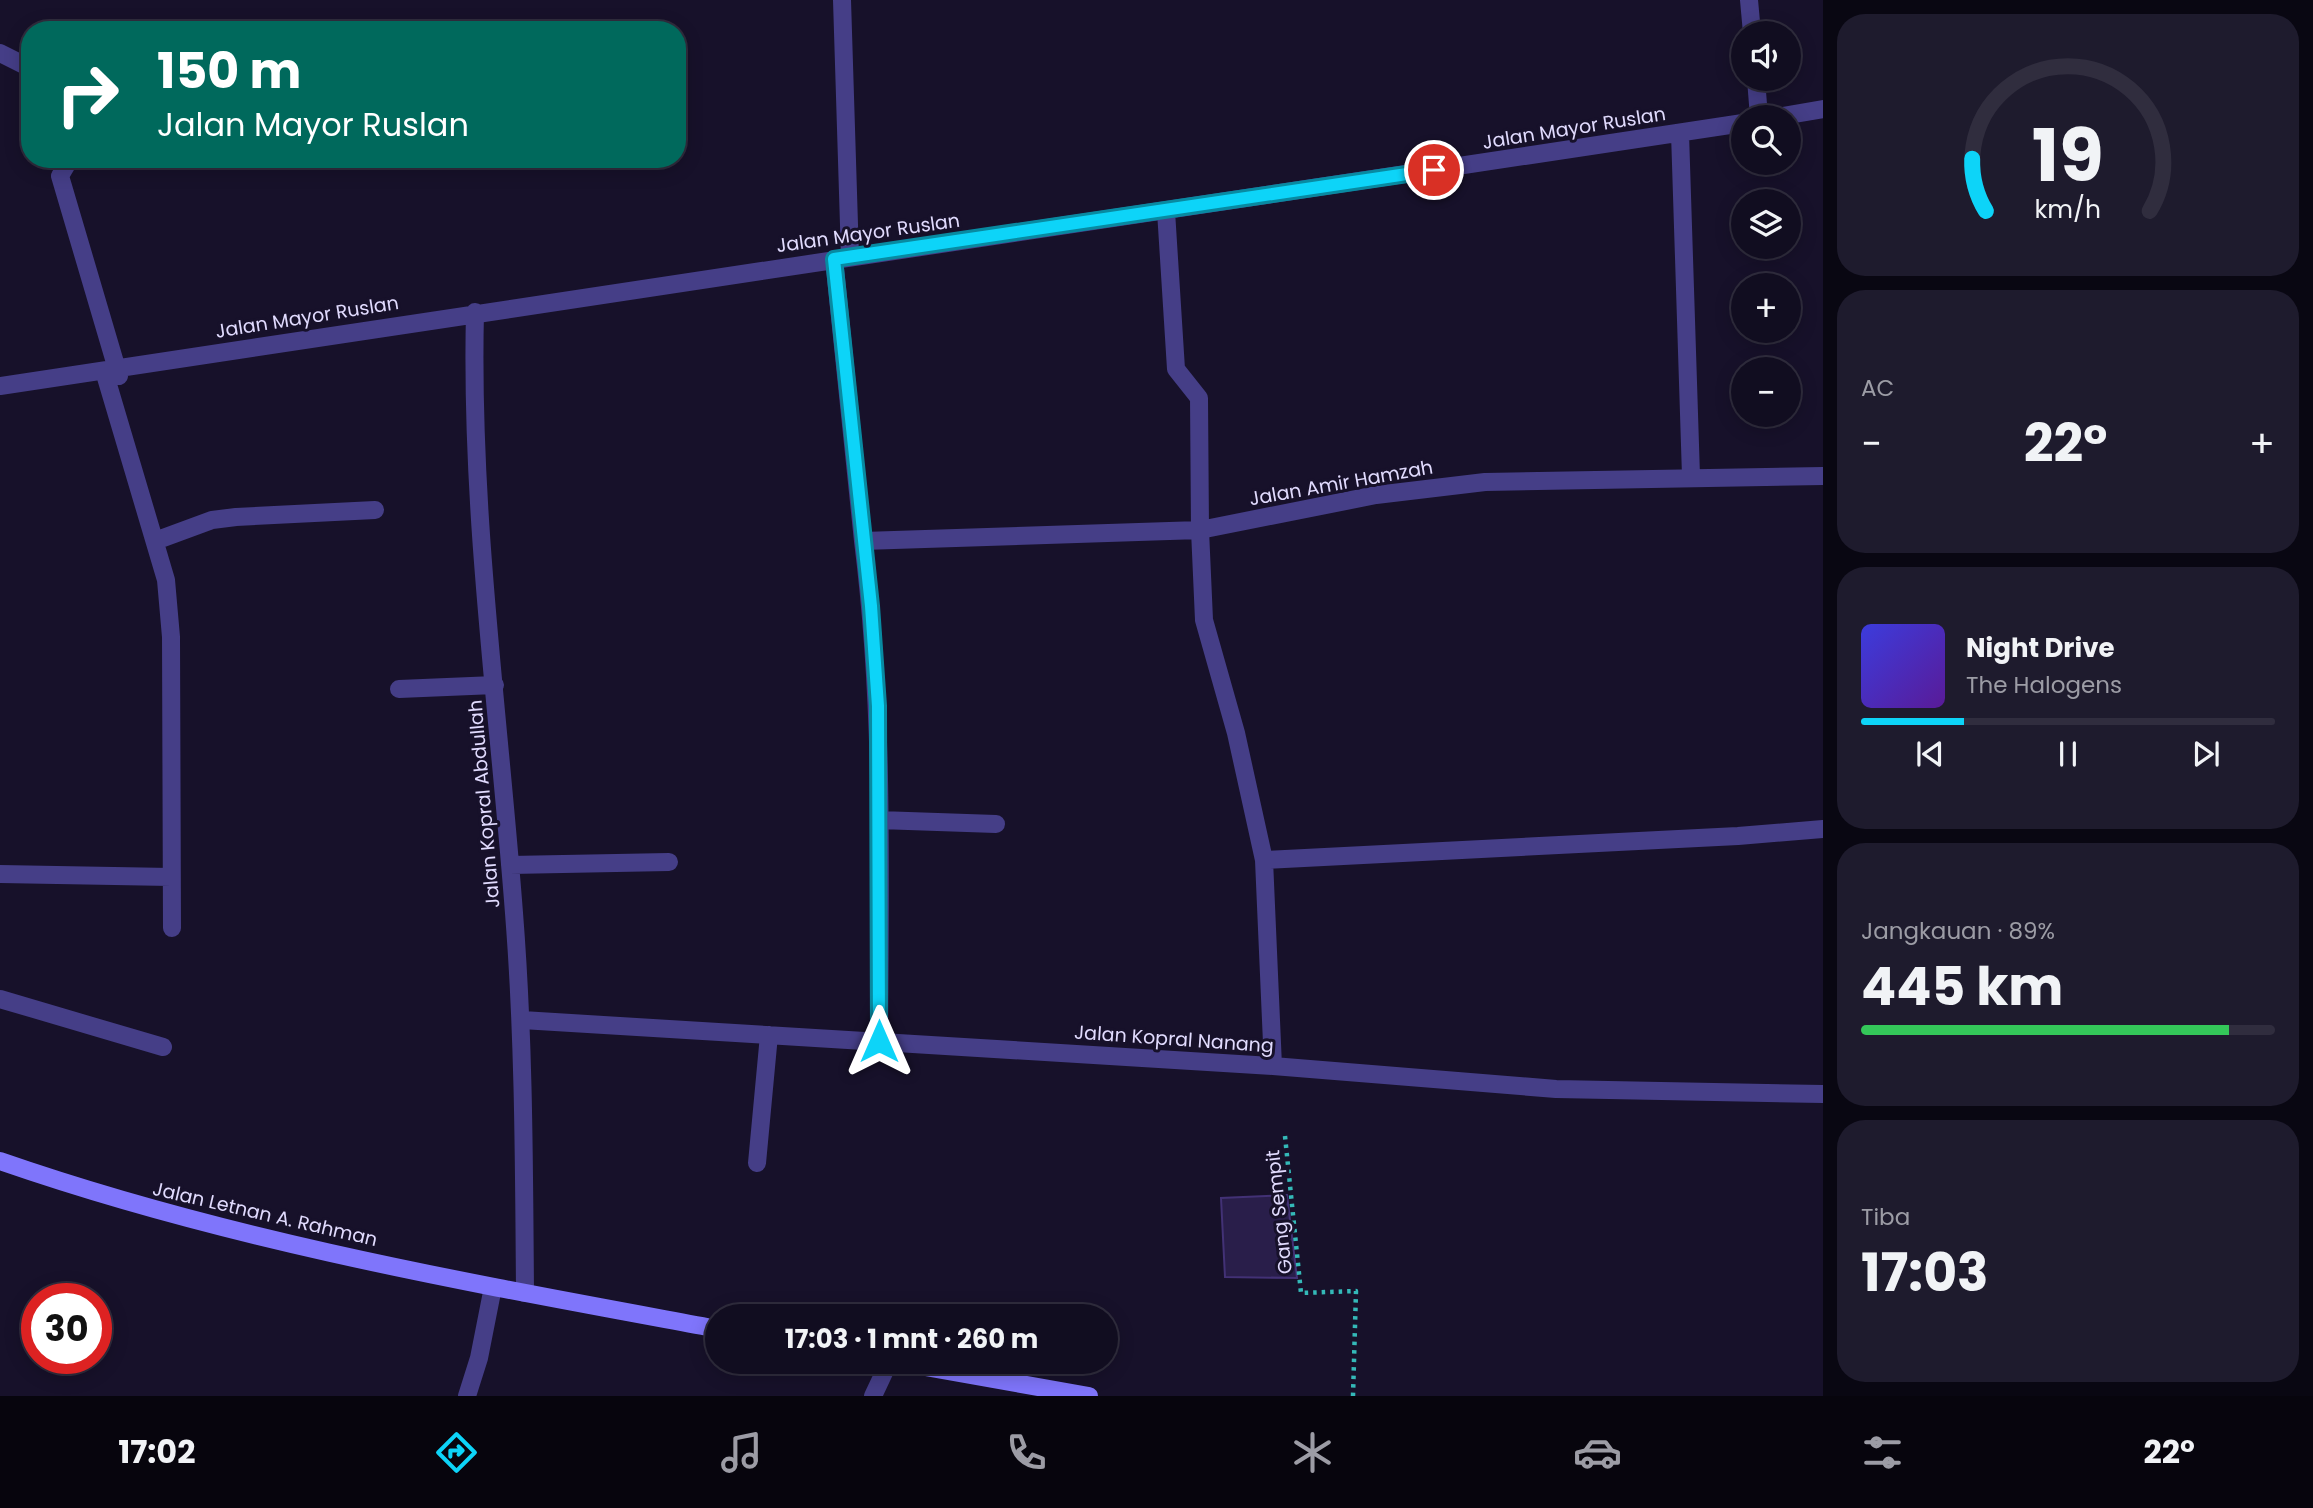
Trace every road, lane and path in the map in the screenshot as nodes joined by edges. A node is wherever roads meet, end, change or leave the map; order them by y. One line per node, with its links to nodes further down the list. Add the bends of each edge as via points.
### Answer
1 (842, 0): 12 (street)
2 (1749, 0): 3 (street)
3 (1751, 21)
4 (0, 53): 5 (street)
5 (21, 64)
6 (1823, 109): 7 (street)
7 (1801, 113)
8 (1731, 125): 9 (street, Jalan Mayor Ruslan)
9 (1680, 133): 11 (street, Jalan Mayor Ruslan); 16 (street)
10 (65, 168): 14 (street, via 60,176)
11 (1166, 211): 12 (street, Jalan Mayor Ruslan); 19 (street, via 1176,369 1199,398)
12 (842, 258): 13 (street, Jalan Mayor Ruslan); 21 (street)
13 (475, 312): 14 (street, Jalan Mayor Ruslan); 22 (street, Jalan Kopral Abdullah, via 478,485)
14 (112, 373): 15 (street, Jalan Mayor Ruslan); 20 (street)
15 (0, 386)
16 (1691, 476): 17 (street, Jalan Amir Hamzah); 19 (street, Jalan Amir Hamzah, via 1485,482 1376,495)
17 (1823, 476)
18 (375, 510): 20 (street, via 212,520)
19 (1200, 530): 21 (street, Jalan Amir Hamzah); 27 (street, via 1204,620 1236,733)
20 (155, 541): 31 (street, via 166,580 170,637)
21 (863, 541): 24 (street, via 878,706)
22 (495, 685): 23 (street); 29 (street, Jalan Kopral Abdullah)
23 (399, 689)
24 (879, 820): 25 (street); 36 (street)
25 (996, 824)
26 (1823, 829): 27 (street)
27 (1264, 860): 38 (street)
28 (669, 862): 29 (street)
29 (510, 864): 34 (street, Jalan Kopral Abdullah)
30 (0, 874): 31 (street)
31 (171, 877): 32 (street)
32 (172, 928)
33 (0, 999): 37 (street)
34 (522, 1020): 35 (street, Jalan Kopral Nanang); 44 (street, Jalan Kopral Abdullah)
35 (769, 1035): 36 (street, Jalan Kopral Nanang); 42 (street)
36 (879, 1041): 38 (street, Jalan Kopral Nanang)
37 (163, 1047)
38 (1273, 1066): 39 (street, Jalan Kopral Nanang, via 1556,1089)
39 (1823, 1094)
40 (1285, 1136): 51 (path, Gang Sempit, via 1301,1293 1356,1291)
41 (0, 1161): 43 (street, Jalan Letnan A. Rahman, via 102,1196 282,1242)
42 (757, 1163)
43 (493, 1287): 44 (street, Jalan Letnan A. Rahman); 48 (street)
44 (525, 1293): 45 (street, Jalan Letnan A. Rahman)
45 (705, 1327)
46 (883, 1374): 49 (street)
47 (965, 1374): 50 (street)
48 (467, 1396)
49 (873, 1396)
50 (1089, 1396)
51 (1353, 1396)

